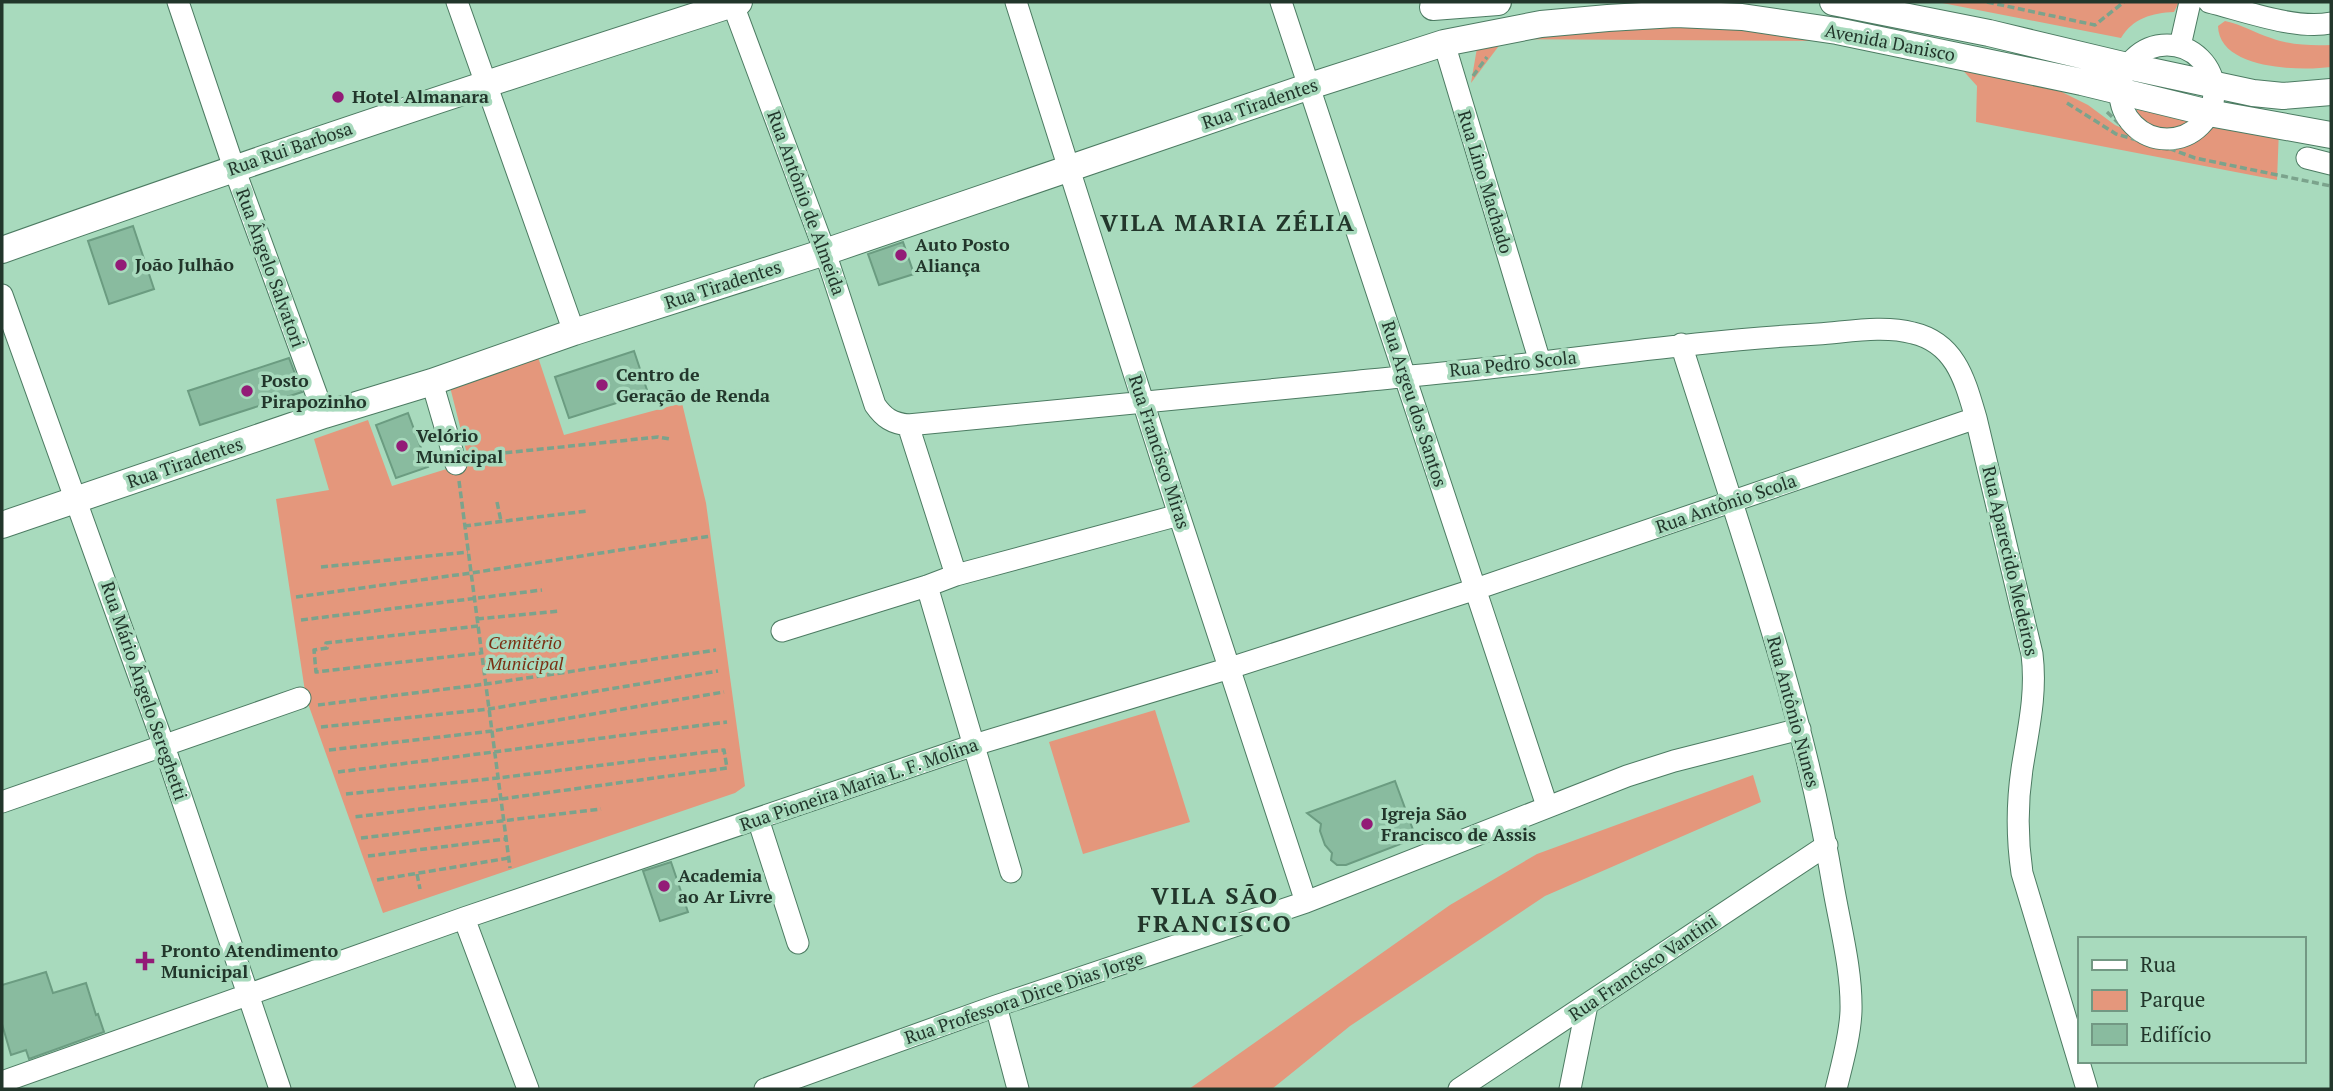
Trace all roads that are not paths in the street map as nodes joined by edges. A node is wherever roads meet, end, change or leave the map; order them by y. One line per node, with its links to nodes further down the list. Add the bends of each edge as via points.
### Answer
1 (178, 2): 23 (street, Rua Ângelo Salvatori)
2 (457, 2): 14 (street)
3 (1016, 2): 24 (street, Rua Francisco Miras)
4 (1282, 2): 16 (street, Rua Argeu dos Santos)
5 (1498, 2): 10 (main road)
6 (1833, 2): 17 (main road, Avenida Danisco, via 1989,33)
7 (2190, 2): 13 (street)
8 (2209, 2): 11 (street, via 2298,24)
9 (734, 3): 14 (main road, Rua Rui Barbosa); 26 (street, Rua Antônio de Almeida)
10 (1432, 4): 12 (main road, Rua Lino Machado)
11 (2325, 25)
12 (1444, 43): 16 (main road, Rua Tiradentes); 17 (main road, Avenida Danisco, via 1541,24 1608,18 1676,14 1742,18 1837,31); 31 (street, Rua Lino Machado)
13 (2180, 46): 15 (street, via 2201,58); 17 (street, via 2145,50)
14 (484, 83): 23 (main road, Rua Rui Barbosa); 29 (street)
15 (2214, 85): 17 (main road, Avenida Danisco); 18 (main road, Avenida Danisco, via 2283,96); 19 (street)
16 (1310, 86): 24 (main road, Rua Tiradentes); 32 (street, Rua Argeu dos Santos)
17 (2117, 89): 19 (main road, Avenida Danisco); 19 (street, via 2127,118 2143,132 2163,139 2190,133)
18 (2331, 92)
19 (2210, 113): 20 (main road, Avenida Danisco)
20 (2331, 135)
21 (2307, 159): 22 (street)
22 (2331, 163)
23 (234, 168): 25 (main road, Rua Rui Barbosa); 35 (street, Rua Ângelo Salvatori)
24 (1069, 170): 26 (main road, Rua Tiradentes); 34 (street, Rua Francisco Miras)
25 (2, 250)
26 (825, 252): 29 (main road, Rua Tiradentes); 37 (street, Rua Antônio de Almeida, via 875,405 889,420)
27 (2, 295): 39 (street, Rua Mário Ângelo Sereghetti)
28 (1883, 330): 30 (street, Rua Pedro Scola); 36 (street, Rua Aparecido Medeiros, via 1912,332 1933,339 1949,352 1965,381)
29 (574, 332): 33 (main road, Rua Tiradentes)
30 (1681, 344): 31 (street, Rua Pedro Scola); 40 (street, Rua Antônio Nunes)
31 (1540, 362): 32 (street, Rua Pedro Scola)
32 (1404, 376): 34 (street, Rua Pedro Scola); 45 (street, Rua Argeu dos Santos)
33 (432, 382): 35 (main road, Rua Tiradentes); 38 (street)
34 (1143, 402): 37 (street, Rua Pedro Scola); 41 (street, Rua Francisco Miras)
35 (324, 415): 39 (main road, Rua Tiradentes)
36 (1976, 418): 40 (street, Rua Antônio Scola); 63 (street, Rua Aparecido Medeiros, via 2028,629 2035,677 2021,772 2022,873)
37 (908, 425): 43 (street)
38 (456, 461)
39 (77, 499): 42 (main road, Rua Tiradentes); 51 (street, Rua Mário Ângelo Sereghetti)
40 (1731, 502): 45 (street, Rua Antônio Scola); 49 (street, Rua Antônio Nunes)
41 (1179, 515): 43 (street); 47 (street, Rua Francisco Miras)
42 (2, 525)
43 (956, 575): 44 (street)
44 (927, 586): 46 (street); 50 (street)
45 (1476, 589): 47 (street, Rua Pioneira Maria L. F. Molina); 53 (street, Rua Argeu dos Santos)
46 (782, 631)
47 (1230, 668): 50 (street, Rua Pioneira Maria L. F. Molina); 57 (street, Rua Francisco Miras)
48 (306, 702): 51 (street)
49 (1800, 729): 53 (street, Rua Professora Dirce Dias Jorge, via 1674,761); 55 (street, Rua Antônio Nunes)
50 (974, 745): 54 (street, Rua Pioneira Maria L. F. Molina); 56 (street)
51 (164, 746): 52 (street); 60 (street, Rua Mário Ângelo Sereghetti)
52 (2, 802)
53 (1547, 806): 57 (street, Rua Professora Dirce Dias Jorge)
54 (758, 819): 58 (street, Rua Pioneira Maria L. F. Molina); 59 (street)
55 (1827, 845): 61 (street, Rua Francisco Vantini); 73 (street, Rua Antônio Nunes, via 1851,1012)
56 (1011, 872)
57 (1306, 902): 62 (street, Rua Professora Dirce Dias Jorge)
58 (464, 918): 60 (street, Rua Pioneira Maria L. F. Molina); 68 (street)
59 (798, 943)
60 (247, 996): 65 (street, Rua Pioneira Maria L. F. Molina); 67 (street, Rua Mário Ângelo Sereghetti)
61 (1587, 1005): 71 (street, Rua Francisco Vantini); 72 (street)
62 (996, 1006): 69 (street, Rua Professora Dirce Dias Jorge); 70 (street)
63 (2078, 1059)
64 (2079, 1063): 74 (street, Rua Aparecido Medeiros)
65 (2, 1083): 66 (street)
66 (4, 1089)
67 (280, 1089)
68 (528, 1089)
69 (765, 1089)
70 (1018, 1089)
71 (1459, 1089)
72 (1570, 1089)
73 (1836, 1089)
74 (2087, 1089)

